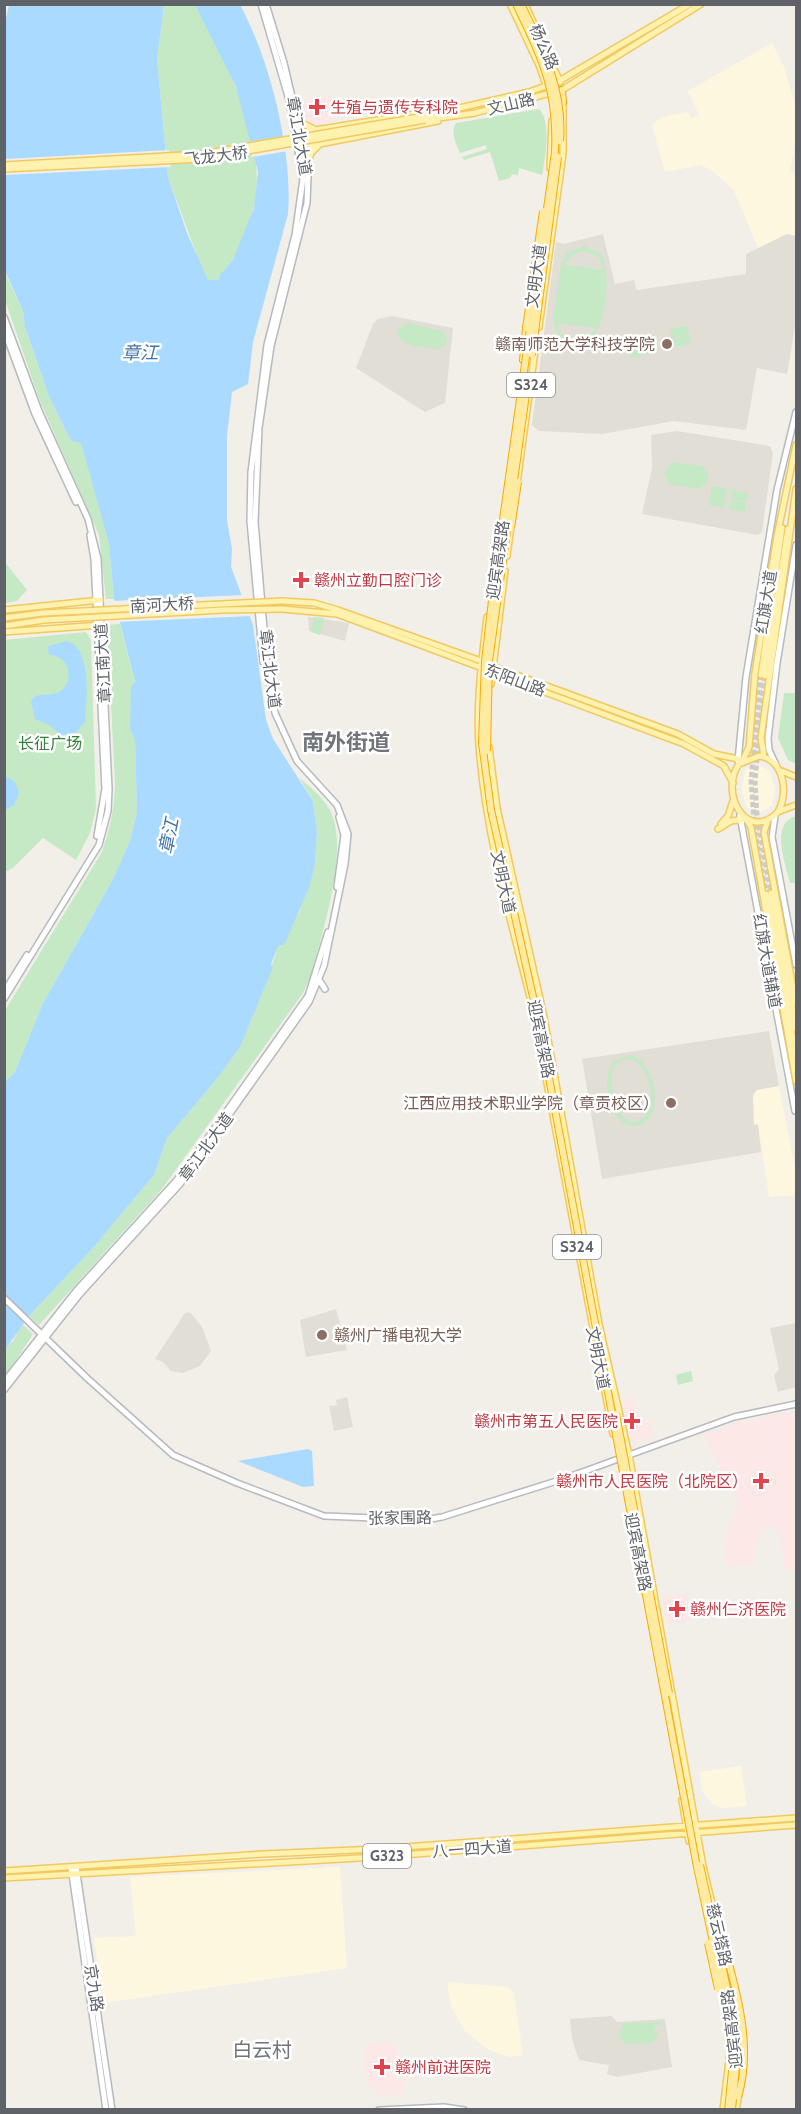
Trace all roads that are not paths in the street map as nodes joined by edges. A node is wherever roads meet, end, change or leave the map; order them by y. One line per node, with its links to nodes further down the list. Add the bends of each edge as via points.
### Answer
1 (264, 4): 13 (main road, 章江北大道); 17 (main road, 章江北大道)
2 (510, 4): 8 (main road, 杨公路 / S324)
3 (516, 4): 20 (highway, 迎宾高架路, bridge, via 549,78 555,104)
4 (523, 4): 7 (main road, 杨公路 / S324); 28 (highway, 迎宾高架路, bridge, via 551,69 561,126)
5 (690, 4): 7 (main road)
6 (701, 4): 9 (main road)
7 (559, 81): 8 (main road); 9 (main road, 杨公路 / S324)
8 (546, 86): 10 (main road, 文明大道 / S324); 12 (main road, 文山路)
9 (561, 90): 10 (main road, 文山路); 11 (highway, 文明大道 / S324)
10 (549, 95): 15 (main road, 文山路); 26 (main road, 文明大道 / S324, via 549,182)
11 (563, 102): 34 (main road, 文明大道 / S324, via 563,154)
12 (457, 108): 14 (main road, 文山路); 16 (main road)
13 (296, 112): 16 (main road, via 304,125); 17 (main road, 章江北大道)
14 (424, 118): 15 (main road, 文山路); 21 (main road, 飞龙大桥, bridge, via 202,154); 23 (main road, 飞龙大桥, bridge, via 211,158)
15 (446, 119): 18 (main road)
16 (316, 130): 17 (main road)
17 (298, 133): 19 (main road, 章江北大道)
18 (320, 144): 19 (main road); 22 (main road, via 311,153)
19 (301, 148): 22 (main road, 章江北大道); 56 (main road, 章江北大道, via 302,200 267,345 254,438 250,521 271,714 294,762 334,807 344,835 330,923)
20 (555, 152): 26 (highway, bridge); 87 (highway, 迎宾高架路, bridge, via 494,583 485,661 482,743 491,810 538,1019 697,1867 729,2017 734,2052)
21 (4, 165)
22 (307, 167): 57 (main road, 章江北大道, via 306,211 271,346 260,416 255,522 275,713 297,760 337,805 348,834)
23 (4, 170)
24 (4, 317): 35 (main road, 章江南大道, via 39,411 93,535 98,559)
25 (4, 330): 35 (main road, 章江南大道, via 35,414 90,536)
26 (521, 376): 43 (main road, 文明大道 / S324)
27 (796, 412): 46 (main road, via 777,490 746,677)
28 (521, 434): 34 (highway, bridge); 93 (highway, 迎宾高架路, bridge, via 489,661 486,742 494,809 541,1017 700,1866 733,2016 737,2071)
29 (796, 445): 31 (main road, 红旗大道)
30 (796, 489): 32 (main road, 红旗大道)
31 (783, 513): 32 (main road, via 763,675); 46 (main road, 红旗大道, via 755,673 749,747)
32 (792, 515): 45 (main road, 红旗大道, via 761,738)
33 (796, 545): 47 (main road, via 768,738)
34 (504, 573): 44 (main road, 文明大道 / S324)
35 (98, 601): 38 (main road); 40 (main road, 章江南大道); 59 (main road, 章江南大道, via 104,811 96,843 86,862)
36 (282, 601): 39 (main road, 南河大桥, bridge); 43 (main road, 东阳山路, via 314,603 338,610)
37 (282, 609): 41 (main road, 南河大桥, bridge, via 223,609); 43 (main road, 东阳山路, via 337,614)
38 (4, 610)
39 (6, 617)
40 (101, 625): 42 (main road); 60 (main road, 章江南大道, via 109,789 102,834 89,864)
41 (4, 626)
42 (4, 633)
43 (481, 664): 44 (main road, 东阳山路); 74 (main road, 文明大道 / S324, via 479,745 488,810 536,1019)
44 (492, 670): 46 (main road, 东阳山路, via 678,734 714,754); 49 (main road, 东阳山路, via 684,744 724,766); 73 (main road, 文明大道 / S324, via 489,743 497,808 542,1007 599,1324)
45 (764, 757): 46 (main road); 47 (main road)
46 (740, 760): 49 (main road)
47 (778, 767): 48 (main road); 52 (main road, via 783,792)
48 (796, 777)
49 (733, 783): 50 (main road)
50 (733, 796): 53 (main road); 53 (main road, via 728,816 718,829)
51 (796, 805): 52 (main road)
52 (777, 814): 54 (main road); 55 (main road, 红旗大道辅道, via 772,837)
53 (744, 819): 54 (main road); 64 (main road, via 752,833); 65 (main road, 红旗大道辅道)
54 (768, 820): 61 (main road, via 764,832)
55 (796, 965)
56 (317, 972): 57 (main road); 69 (main road, 章江北大道, via 308,996 176,1181)
57 (320, 981): 58 (main road); 69 (main road, 章江北大道, via 180,1184)
58 (325, 989)
59 (4, 992)
60 (4, 999)
61 (796, 1004)
62 (796, 1029): 63 (main road, via 768,894)
63 (796, 1056)
64 (796, 1081)
65 (795, 1111)
66 (4, 1298): 68 (main road)
67 (4, 1303): 68 (main road)
68 (35, 1329): 69 (main road, 张家围路)
69 (42, 1336): 70 (main road, 章江北大道); 71 (main road, 章江北大道); 74 (main road, 张家围路, via 172,1455 324,1516 425,1520)
70 (4, 1382)
71 (4, 1390)
72 (796, 1404): 73 (main road, 张家围路, via 734,1417)
73 (629, 1455): 74 (main road, 张家围路); 76 (main road, 文明大道 / S324)
74 (618, 1460): 78 (main road, 文明大道 / S324)
75 (796, 1818): 76 (main road, 八一四大道 / G323)
76 (696, 1824): 78 (main road, 八一四大道 / G323); 80 (main road, 文明大道 / S324)
77 (796, 1825): 80 (main road, 八一四大道 / G323)
78 (686, 1826): 79 (main road, 文明大道 / S324); 83 (main road, 八一四大道 / G323)
79 (687, 1833): 80 (main road, 八一四大道 / G323); 81 (main road); 83 (main road, 八一四大道 / G323, via 376,1857)
80 (698, 1833): 82 (main road)
81 (694, 1866): 86 (highway, bridge)
82 (703, 1866): 93 (highway, bridge, via 740,2014 744,2051)
83 (74, 1870): 84 (main road, 八一四大道); 85 (main road, 八一四大道); 88 (main road, 京九路); 89 (main road, 京九路)
84 (4, 1871)
85 (4, 1878)
86 (729, 2042): 87 (highway, bridge); 92 (main road)
87 (731, 2091): 92 (highway, 迎宾高架路, bridge)
88 (106, 2109)
89 (112, 2109)
90 (378, 2109): 91 (main road)
91 (464, 2109)
92 (725, 2109)
93 (734, 2109)

